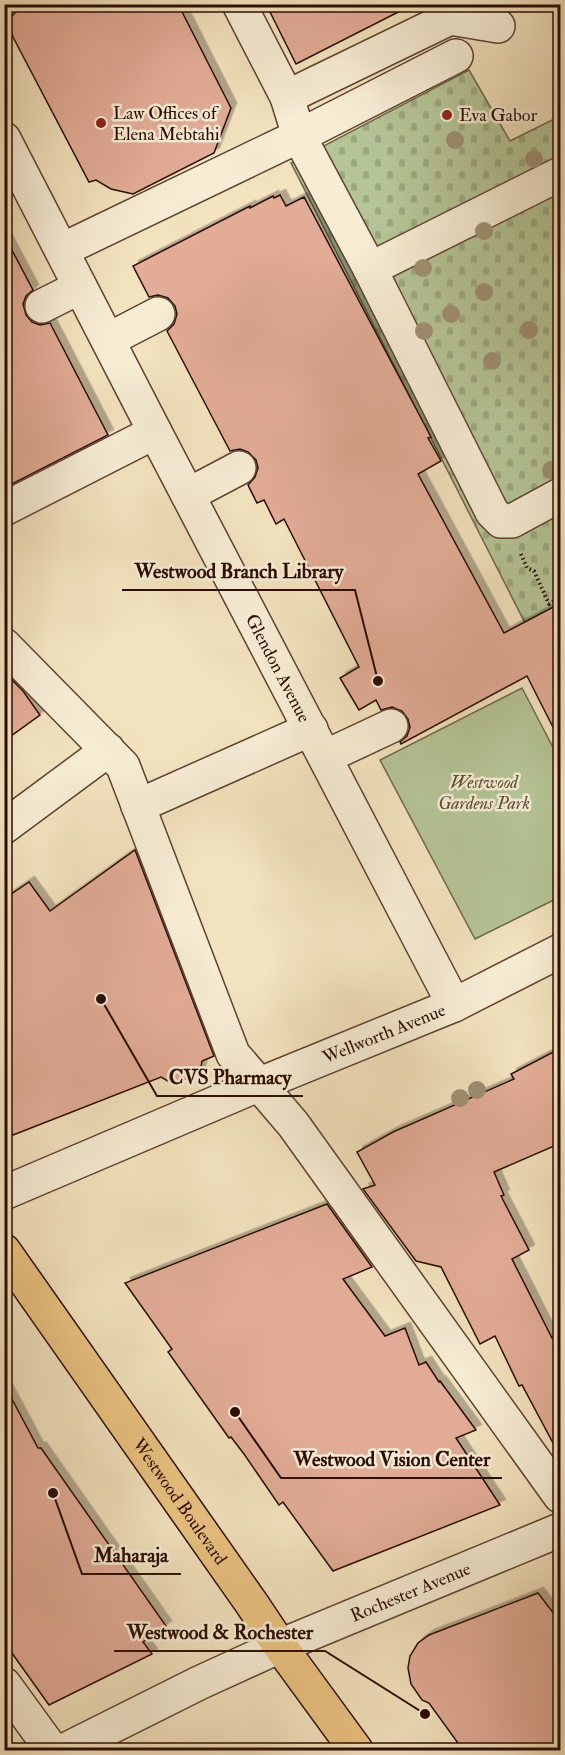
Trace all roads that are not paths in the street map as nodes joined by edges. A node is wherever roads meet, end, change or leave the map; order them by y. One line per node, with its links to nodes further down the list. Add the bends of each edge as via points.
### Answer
1 (239, 4): 4 (street)
2 (498, 26): 4 (street, via 450,18)
3 (456, 56): 5 (street)
4 (287, 97): 5 (street)
5 (299, 136): 8 (street); 9 (street)
6 (4, 139): 8 (street, Glendon Avenue)
7 (561, 174): 9 (street)
8 (62, 250): 10 (street, Glendon Avenue)
9 (370, 269): 17 (street, via 492,512 501,520 512,521)
10 (80, 286): 11 (street); 13 (street, Glendon Avenue)
11 (42, 306)
12 (158, 315): 13 (street)
13 (108, 340): 14 (street, Glendon Avenue)
14 (155, 432): 16 (street, Glendon Avenue); 18 (street)
15 (239, 468): 16 (street)
16 (188, 495): 21 (street, Glendon Avenue)
17 (561, 495)
18 (4, 509)
19 (4, 645): 22 (street)
20 (390, 726): 21 (street)
21 (318, 743): 23 (street); 26 (street, Glendon Avenue)
22 (108, 750): 23 (street, via 123,766); 24 (street)
23 (138, 806): 27 (street, via 233,1054)
24 (4, 827)
25 (561, 951): 26 (street, Wellworth Avenue)
26 (454, 1005): 27 (street, Wellworth Avenue)
27 (260, 1084): 28 (street, Wellworth Avenue); 30 (street, via 293,1124)
28 (4, 1193)
29 (4, 1251): 32 (main road, Westwood Boulevard)
30 (561, 1496)
31 (561, 1530): 32 (street, Rochester Avenue)
32 (280, 1646): 35 (street, Rochester Avenue); 36 (main road, Westwood Boulevard)
33 (4, 1684): 34 (street)
34 (52, 1750)
35 (65, 1750)
36 (356, 1750)

